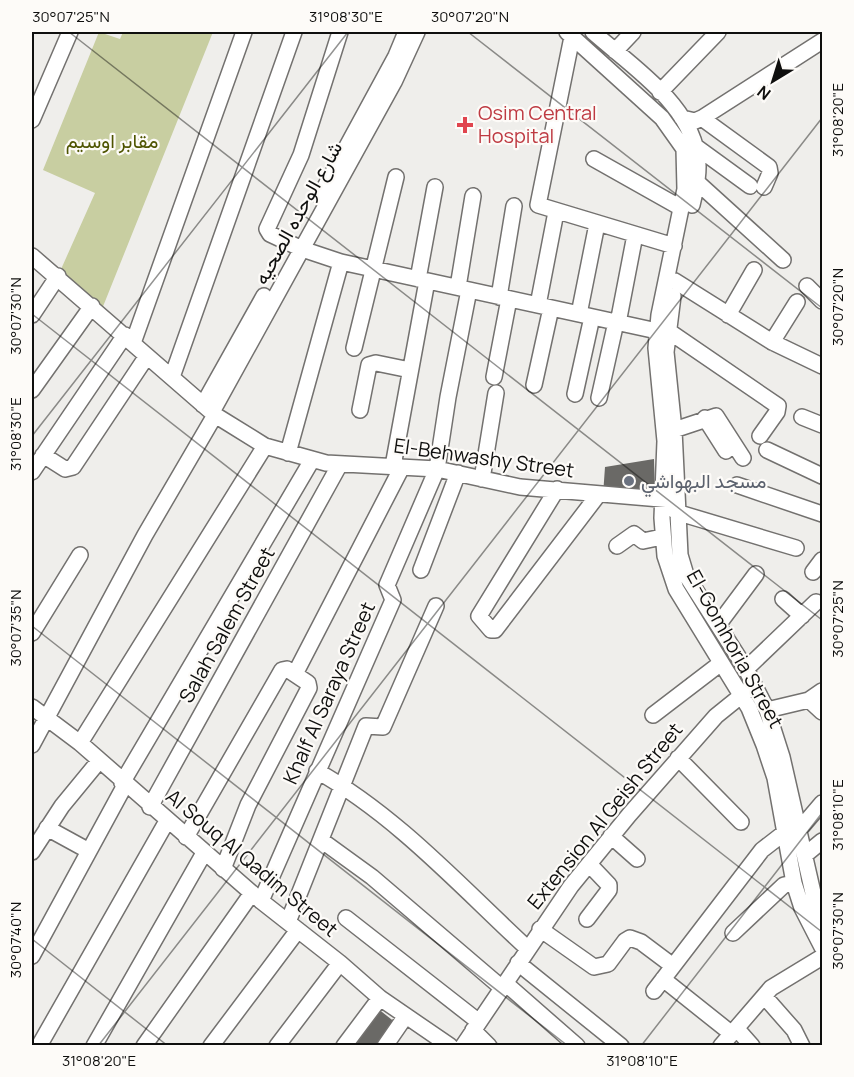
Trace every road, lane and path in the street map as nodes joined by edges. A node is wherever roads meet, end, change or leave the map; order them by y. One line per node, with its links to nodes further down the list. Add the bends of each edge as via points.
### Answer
1 (70, 32): 16 (street)
2 (244, 32): 50 (street)
3 (294, 32): 56 (street)
4 (340, 32): 29 (street, via 308,137 267,229)
5 (406, 32): 29 (street, شارع الوحده الصحيه)
6 (417, 32): 29 (street, شارع الوحده الصحيه, via 394,82)
7 (593, 32): 12 (street)
8 (633, 32): 12 (street)
9 (718, 32): 13 (street)
10 (570, 34): 17 (street); 25 (street, via 537,204)
11 (822, 41): 14 (street)
12 (615, 51): 13 (street)
13 (660, 92): 15 (street)
14 (707, 116): 15 (street, via 695,121); 17 (street); 17 (street, via 768,167 770,173 757,187)
15 (682, 118): 17 (street)
16 (32, 120)
17 (691, 144): 20 (street, El-Gomhoria Street); 24 (street, El-Gomhoria Street)
18 (594, 159): 24 (street)
19 (396, 177): 33 (street)
20 (697, 182): 30 (street); 37 (street, El-Gomhoria Street)
21 (435, 187): 36 (street)
22 (474, 196): 39 (street, Khalf Al Saraya Street)
23 (514, 206): 40 (street)
24 (681, 208): 28 (street, El-Gomhoria Street)
25 (556, 212): 26 (street); 44 (street)
26 (597, 224): 27 (street); 47 (street)
27 (635, 235): 28 (street); 48 (street)
28 (674, 246): 49 (street, El-Gomhoria Street)
29 (298, 247): 31 (street); 64 (street, شارع الوحده الصحيه)
30 (783, 260)
31 (341, 262): 33 (street); 71 (street)
32 (34, 264): 35 (street, El-Behwashy Street)
33 (372, 269): 36 (street); 52 (street)
34 (754, 270): 46 (street)
35 (58, 276): 43 (street, El-Behwashy Street); 45 (street)
36 (422, 280): 39 (street); 55 (street)
37 (675, 281): 46 (street); 49 (street, El-Gomhoria Street)
38 (807, 286): 41 (street)
39 (464, 289): 40 (street); 77 (street, Khalf Al Saraya Street)
40 (504, 298): 44 (street); 57 (street)
41 (822, 301)
42 (797, 302): 51 (street)
43 (92, 306): 50 (street, El-Behwashy Street); 59 (street)
44 (545, 307): 47 (street); 58 (street)
45 (32, 315)
46 (728, 315): 51 (street)
47 (586, 316): 48 (street); 61 (street)
48 (617, 322): 49 (street); 62 (street)
49 (662, 331): 68 (street, El-Gomhoria Street); 80 (street, via 778,406 763,443); 85 (street, El-Gomhoria Street, via 656,364)
50 (129, 339): 53 (street, El-Behwashy Street); 72 (street)
51 (772, 342): 54 (street)
52 (354, 348)
53 (147, 356): 56 (street, El-Behwashy Street); 72 (street, via 73,467 65,469)
54 (822, 366)
55 (410, 370): 63 (street, via 369,365); 76 (street)
56 (172, 377): 64 (street, El-Behwashy Street)
57 (494, 377)
58 (534, 385)
59 (32, 390)
60 (496, 393): 81 (street)
61 (575, 393)
62 (599, 398)
63 (360, 410)
64 (210, 411): 69 (street, El-Behwashy Street); 110 (street, شارع الوحده الصحيه)
65 (802, 417): 67 (street)
66 (705, 418): 68 (street); 70 (street); 73 (street, via 719,418)
67 (822, 425)
68 (674, 430): 85 (street, El-Gomhoria Street)
69 (265, 446): 71 (street, El-Behwashy Street); 111 (street)
70 (726, 452)
71 (288, 453): 74 (street, El-Behwashy Street)
72 (43, 454): 78 (street)
73 (743, 458)
74 (312, 460): 75 (street, El-Behwashy Street); 116 (street)
75 (340, 464): 76 (street, El-Behwashy Street); 119 (street, Salah Salem Street)
76 (398, 467): 77 (street, El-Behwashy Street); 101 (street)
77 (437, 469): 79 (street, El-Behwashy Street); 115 (street, Khalf Al Saraya Street, via 387,585 393,600)
78 (32, 472)
79 (458, 473): 81 (street, El-Behwashy Street); 91 (street)
80 (822, 476)
81 (482, 478): 83 (street, El-Behwashy Street, via 520,487)
82 (737, 485): 86 (street)
83 (557, 489): 84 (street, El-Behwashy Street); 84 (street, via 479,616 490,630 495,630)
84 (598, 495): 85 (street, El-Behwashy Street)
85 (672, 504): 87 (street, El-Gomhoria Street); 89 (street, El-Behwashy Street); 97 (street, El-Gomhoria Street, via 686,575)
86 (822, 513)
87 (662, 537): 88 (street, via 643,541 635,534); 99 (street, El-Gomhoria Street, via 664,556 676,589)
88 (617, 546)
89 (796, 548)
90 (80, 555): 98 (street)
91 (421, 570)
92 (756, 574): 97 (street)
93 (783, 599): 96 (street)
94 (816, 602): 96 (street)
95 (436, 606): 117 (street, via 382,727 366,726)
96 (802, 616): 100 (street)
97 (718, 625): 100 (street, El-Gomhoria Street)
98 (32, 633)
99 (721, 663): 104 (street, El-Gomhoria Street); 109 (street)
100 (746, 669): 102 (street, El-Gomhoria Street)
101 (296, 674): 125 (street, via 282,670); 134 (street, via 309,688 248,805)
102 (755, 686): 104 (street, Extension Al Geish Street); 107 (street, El-Gomhoria Street)
103 (822, 691): 105 (street)
104 (740, 694): 113 (street, Extension Al Geish Street); 123 (street, El-Gomhoria Street, via 764,745)
105 (809, 699): 107 (street); 108 (street)
106 (32, 706): 110 (street, Al Souq Al Qadim Street)
107 (767, 710): 123 (street, El-Gomhoria Street, via 782,757)
108 (822, 711)
109 (653, 715)
110 (46, 719): 111 (street, Al Souq Al Qadim Street); 112 (street, شارع الوحده الصحيه)
111 (80, 743): 114 (street, Al Souq Al Qadim Street)
112 (32, 745)
113 (678, 759): 121 (street); 124 (street, Extension Al Geish Street)
114 (99, 761): 116 (street, Al Souq Al Qadim Street); 122 (street)
115 (317, 771): 117 (street); 136 (street, Khalf Al Saraya Street)
116 (124, 784): 119 (street, Al Souq Al Qadim Street); 129 (street)
117 (343, 786): 126 (street); 144 (street, via 389,821)
118 (822, 803): 123 (street)
119 (150, 807): 120 (street, Al Souq Al Qadim Street)
120 (167, 821): 125 (street, Al Souq Al Qadim Street); 156 (street)
121 (741, 822)
122 (40, 831): 128 (street); 129 (street)
123 (791, 831): 131 (street, El-Gomhoria Street); 135 (street, El-Gomhoria Street); 149 (street, via 762,850)
124 (611, 836): 132 (street); 133 (street, Extension Al Geish Street)
125 (186, 837): 130 (street, Al Souq Al Qadim Street)
126 (321, 840): 140 (street); 150 (street)
127 (822, 842): 131 (street)
128 (32, 852)
129 (89, 852): 145 (street)
130 (204, 853): 134 (street, Al Souq Al Qadim Street); 157 (street)
131 (805, 855): 139 (street, El-Gomhoria Street)
132 (637, 859)
133 (589, 864): 138 (street, via 609,885 609,890); 141 (street, Extension Al Geish Street)
134 (223, 869): 136 (street, Al Souq Al Qadim Street)
135 (794, 884): 142 (street, via 784,885); 143 (street, El-Gomhoria Street)
136 (256, 897): 140 (street, Al Souq Al Qadim Street); 158 (street, Khalf Al Saraya Street)
137 (346, 918): 154 (street)
138 (587, 919)
139 (822, 921)
140 (293, 926): 147 (street, Al Souq Al Qadim Street); 159 (street)
141 (540, 929): 144 (street, Extension Al Geish Street); 149 (street, via 594,967 608,964 630,938)
142 (733, 933)
143 (822, 947)
144 (527, 948): 148 (street, Extension Al Geish Street)
145 (32, 956)
146 (822, 957): 151 (street)
147 (340, 963): 152 (street, Al Souq Al Qadim Street); 160 (street)
148 (518, 963): 150 (street, Extension Al Geish Street); 167 (street)
149 (673, 966): 155 (street, via 659,985)
150 (503, 985): 154 (street, Extension Al Geish Street); 166 (street)
151 (764, 996): 155 (street); 169 (street, via 794,1030)
152 (380, 998): 153 (street, Al Souq Al Qadim Street); 161 (street)
153 (405, 1017): 162 (street); 163 (street, Al Souq Al Qadim Street)
154 (476, 1026): 164 (street, Extension Al Geish Street); 165 (street)
155 (730, 1036): 168 (street)
156 (39, 1046)
157 (94, 1046)
158 (144, 1046)
159 (211, 1046)
160 (277, 1046)
161 (344, 1046)
162 (385, 1046)
163 (450, 1046)
164 (463, 1046)
165 (489, 1046)
166 (578, 1046)
167 (621, 1046)
168 (752, 1046)
169 (802, 1046)

